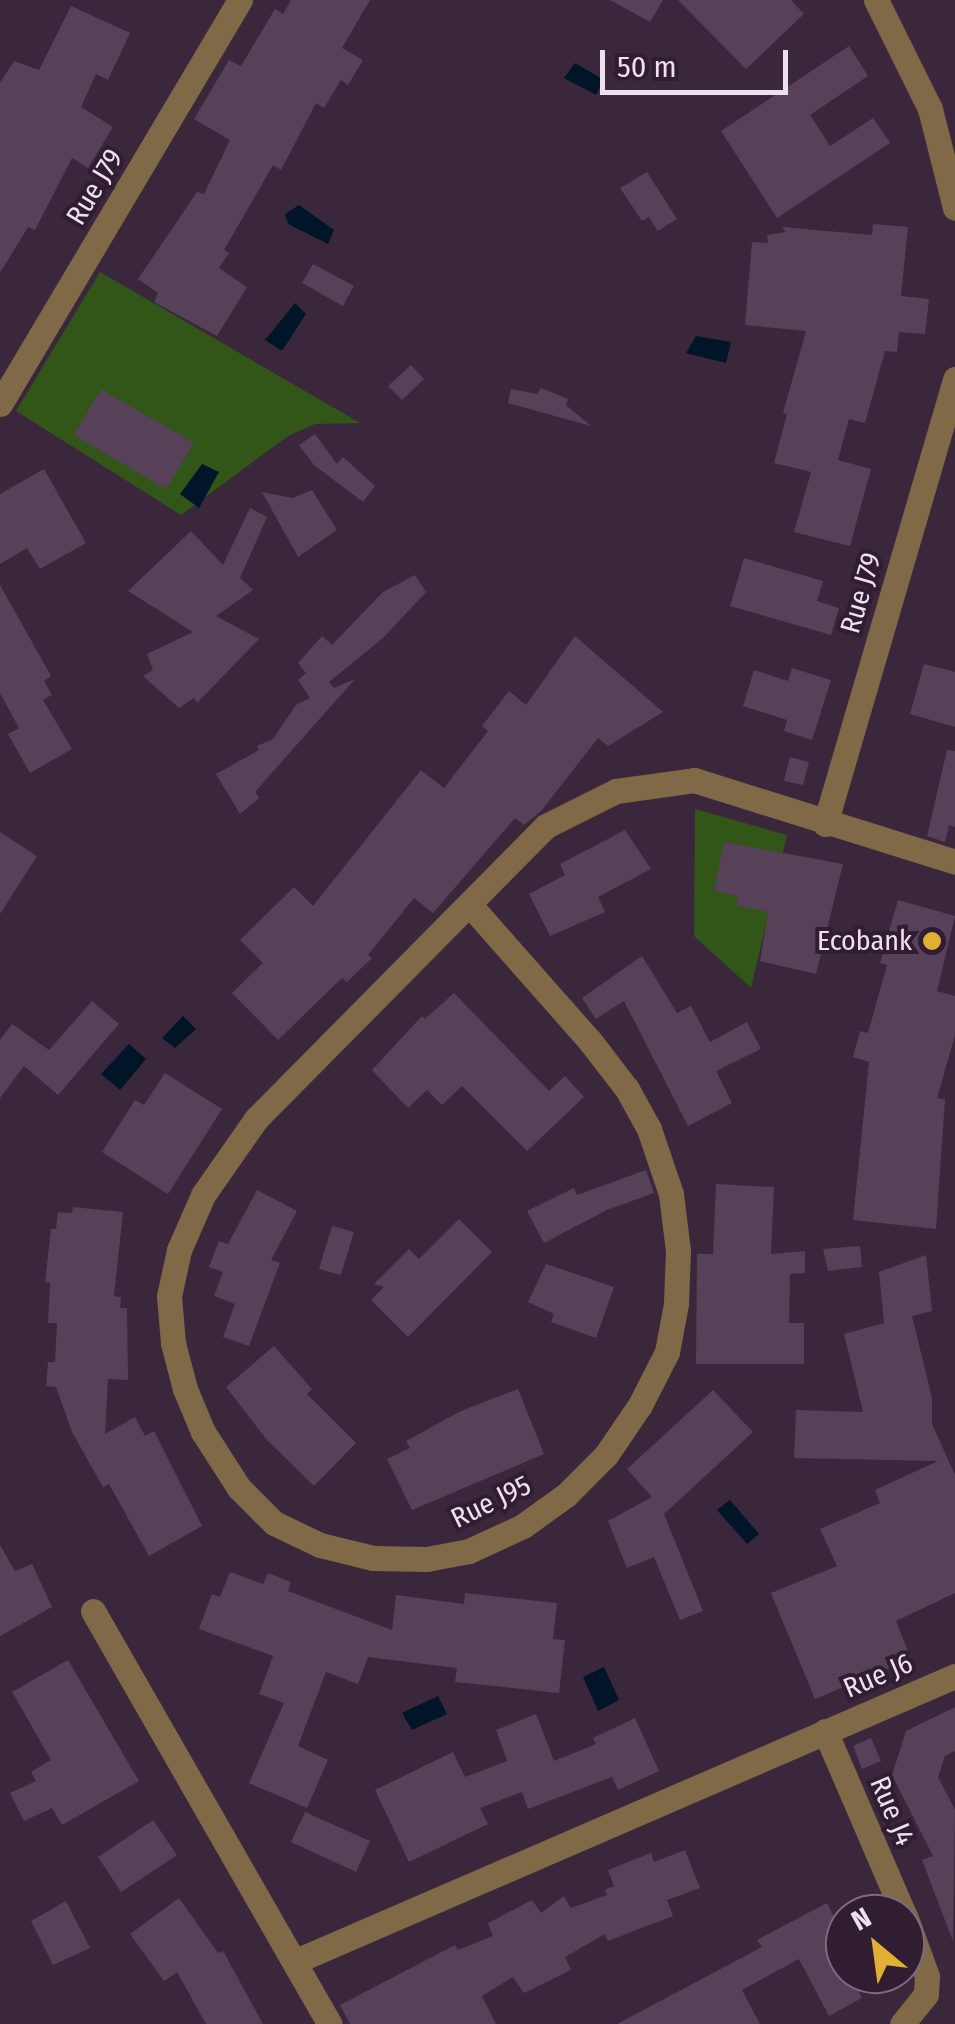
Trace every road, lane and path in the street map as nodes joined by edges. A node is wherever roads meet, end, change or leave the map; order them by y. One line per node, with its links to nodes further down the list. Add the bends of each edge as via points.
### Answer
1 (240, 0): 5 (street, Rue J79)
2 (876, 0): 3 (street, via 930,109)
3 (955, 208)
4 (955, 378): 6 (street, Rue J79)
5 (0, 404)
6 (825, 824): 7 (street, Rue J95); 8 (street, Rue J95, via 694,780 616,791 546,826)
7 (955, 862)
8 (470, 905): 8 (street, Rue J95, via 256,1118 203,1195 169,1296 185,1388 239,1488 274,1523 320,1546 372,1558 469,1551 523,1526 566,1495 606,1455 640,1405 667,1352 676,1304 671,1194 649,1129 590,1041)
9 (93, 1612): 13 (street)
10 (955, 1676): 11 (street, Rue J6)
11 (825, 1731): 12 (street, Rue J4); 13 (street, Rue J6)
12 (895, 1894)
13 (296, 1962): 15 (street)
14 (925, 1971): 16 (street, Rue J4, via 926,1994)
15 (330, 2024)
16 (902, 2024)

